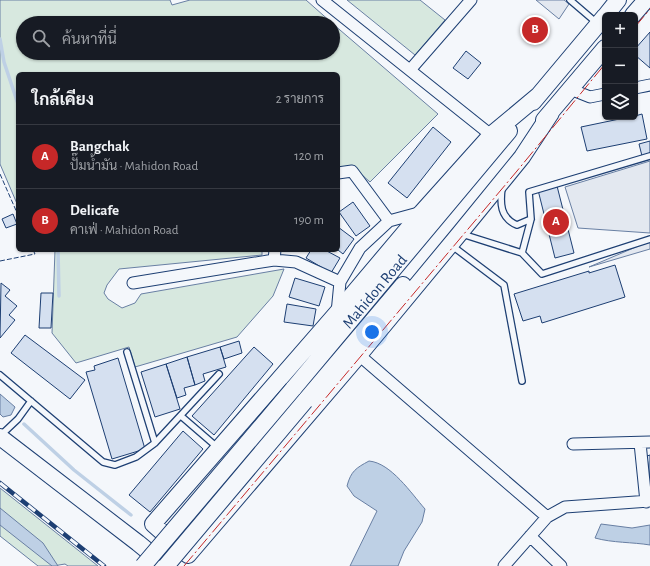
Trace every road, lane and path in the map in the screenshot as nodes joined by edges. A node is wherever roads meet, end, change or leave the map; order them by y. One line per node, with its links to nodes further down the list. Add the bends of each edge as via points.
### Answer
1 (322, 0): 11 (street)
2 (471, 0): 11 (street)
3 (570, 0): 8 (lane)
4 (618, 0): 6 (main road, Mahidon Road)
5 (646, 0): 7 (main road)
6 (608, 12)
7 (636, 12)
8 (602, 17)
9 (602, 19): 15 (main road, Mahidon Road)
10 (602, 52): 14 (main road, Mahidon Road)
11 (410, 70): 18 (street)
12 (650, 85): 13 (street)
13 (638, 87)
14 (570, 89): 16 (street, via 590,97); 17 (main road, Mahidon Road)
15 (539, 95): 18 (main road); 50 (main road, Mahidon Road, bridge)
16 (602, 95)
17 (551, 113): 21 (main road); 51 (main road, Mahidon Road, bridge, via 304,400)
18 (491, 135): 22 (main road)
19 (650, 156): 23 (lane, via 529,192)
20 (340, 174): 24 (street, via 352,171)
21 (503, 181): 23 (lane, via 503,212 510,222 517,225); 25 (main road)
22 (422, 212): 24 (street); 31 (main road)
23 (531, 219): 27 (lane)
24 (389, 221): 29 (street, via 360,248)
25 (456, 239): 27 (lane); 33 (main road); 36 (lane, via 504,285)
26 (650, 240): 27 (lane, via 542,274)
27 (522, 253)
28 (274, 255): 29 (street); 30 (street)
29 (340, 282): 31 (street)
30 (133, 283)
31 (336, 314): 43 (main road)
32 (127, 352): 40 (lane)
33 (359, 355): 45 (street); 49 (main road)
34 (219, 374): 38 (lane)
35 (0, 375): 37 (lane)
36 (522, 381)
37 (31, 401): 39 (lane); 40 (lane, via 103,462 115,465 136,457)
38 (181, 416): 40 (lane); 43 (lane)
39 (0, 437): 48 (main road)
40 (155, 443)
41 (645, 443): 42 (street); 44 (street)
42 (573, 444)
43 (219, 449): 46 (main road)
44 (648, 502): 45 (street, via 565,507)
45 (547, 517): 47 (street)
46 (153, 524): 48 (main road); 49 (main road)
47 (530, 536): 52 (street); 53 (street)
48 (138, 543): 51 (main road)
49 (184, 561)
50 (143, 566)
51 (166, 566)
52 (504, 566)
53 (561, 566)

